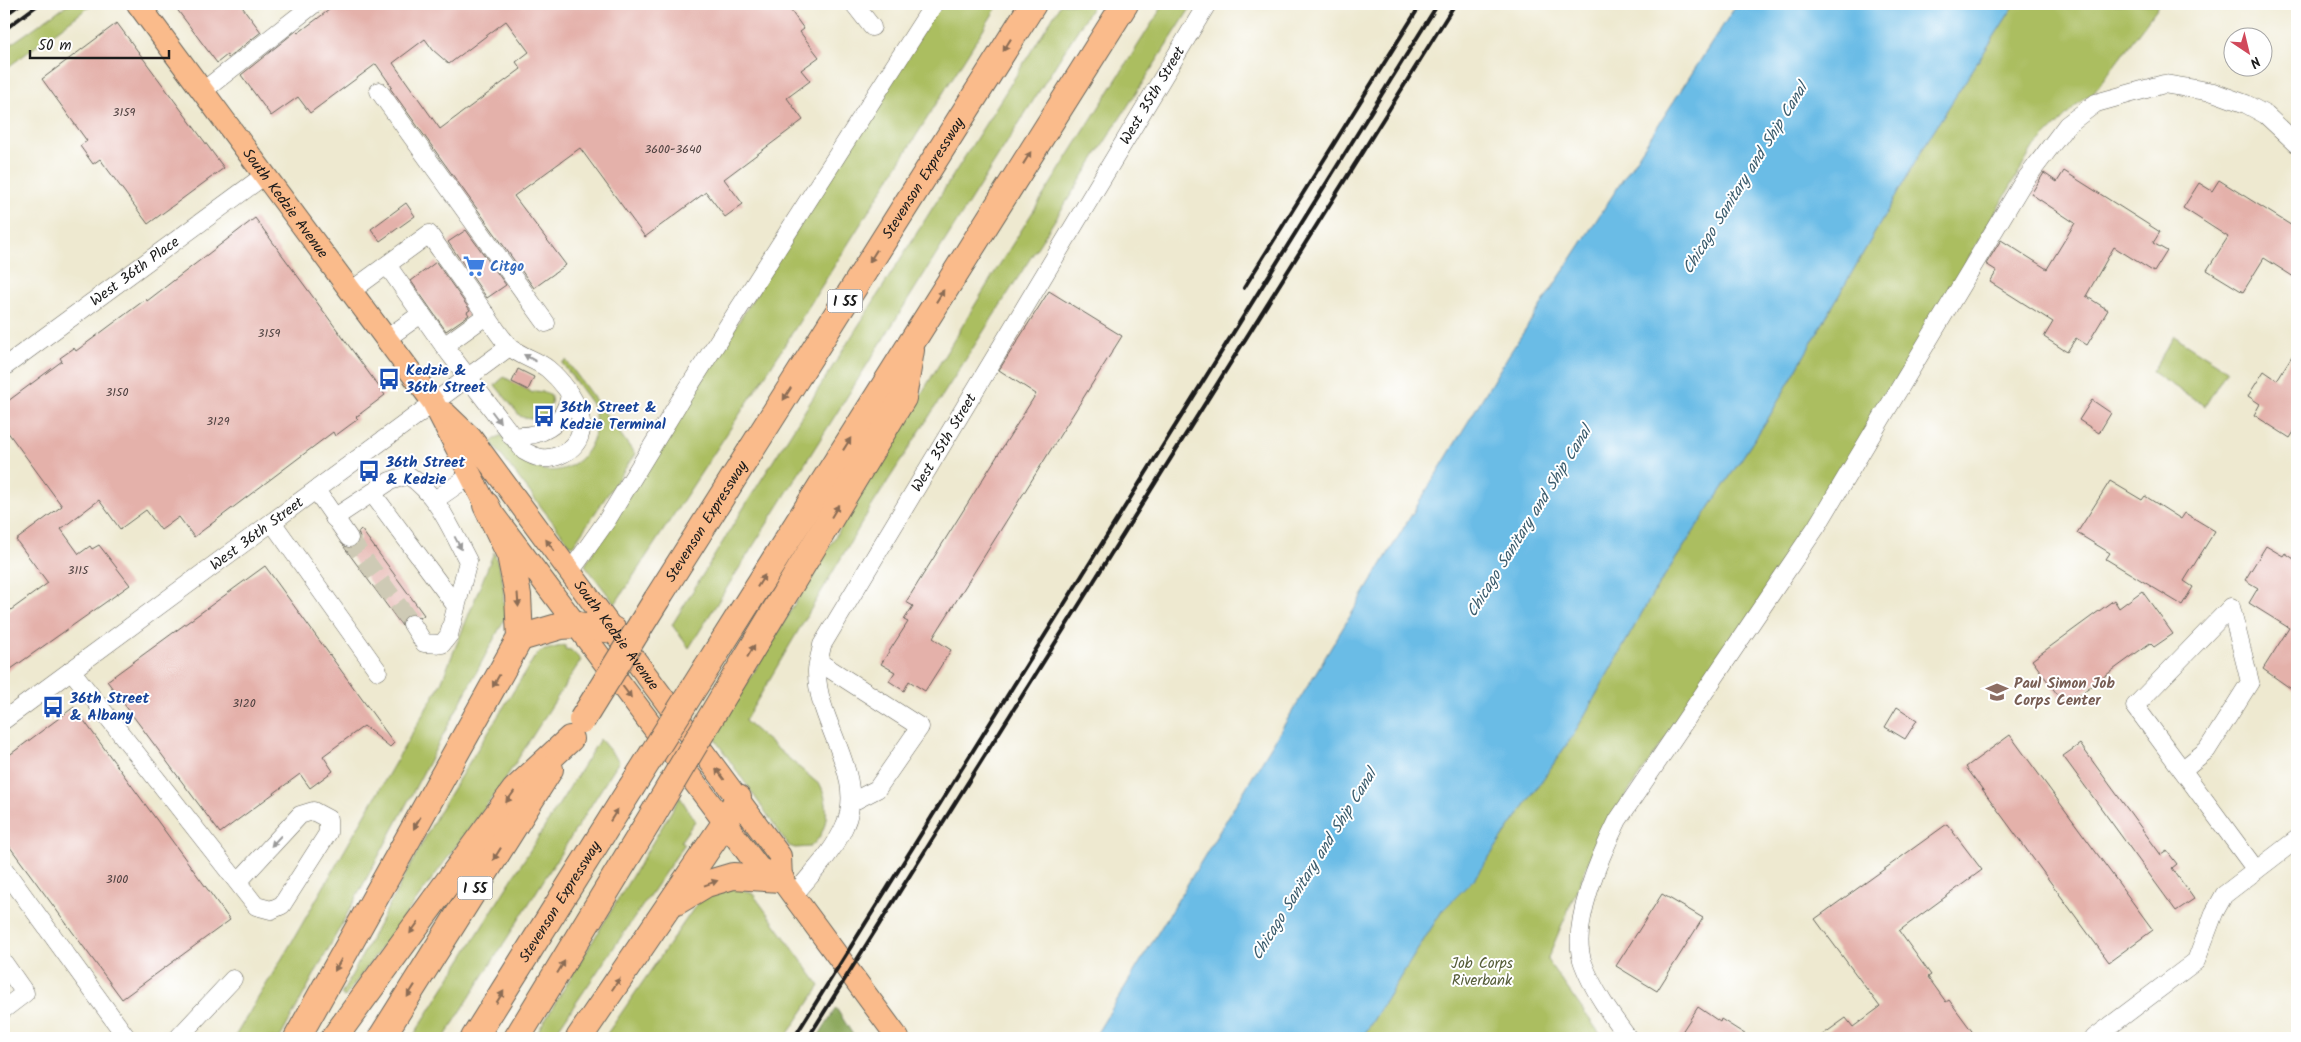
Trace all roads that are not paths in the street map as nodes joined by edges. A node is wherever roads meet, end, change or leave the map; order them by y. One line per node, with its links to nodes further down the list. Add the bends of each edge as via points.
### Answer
1 (138, 4): 9 (main road, South Kedzie Avenue)
2 (314, 4): 9 (street)
3 (854, 4): 8 (street)
4 (934, 4): 35 (street, via 607,520)
5 (1033, 4): 45 (highway, Stevenson Expressway / I 55, one-way to 45, bridge)
6 (1125, 4): 18 (highway, Stevenson Expressway, one-way to 6)
7 (1207, 4): 41 (street, West 35th Street, via 822,645)
8 (872, 27)
9 (202, 91): 12 (main road, South Kedzie Avenue)
10 (379, 91): 17 (street)
11 (2297, 144): 68 (street, via 2266,115 2246,104 2213,92 2164,84 2096,103 2067,125 2022,184 1817,526 1623,812 1607,842 1584,905 1580,939 1582,961 1603,1004)
12 (264, 175): 14 (main road, South Kedzie Avenue); 22 (street, West 36th Place)
13 (386, 265): 14 (street); 15 (street); 16 (street, via 429,234)
14 (351, 291): 19 (main road, South Kedzie Avenue)
15 (421, 314): 19 (street); 20 (street)
16 (487, 315): 20 (street); 21 (street)
17 (546, 323)
18 (914, 337): 64 (highway, Stevenson Expressway, one-way to 18, bridge); 65 (highway, one-way to 18, bridge, via 903,398)
19 (386, 339): 25 (main road, South Kedzie Avenue)
20 (444, 346): 23 (street)
21 (509, 347): 23 (street, West 36th Street); 24 (street, one-way to 21, via 549,370)
22 (4, 367)
23 (467, 378): 25 (street, West 36th Street); 26 (street, one-way to 26)
24 (570, 396): 26 (street, via 567,409 555,424 541,433); 26 (street, via 582,417 582,425 580,438 569,451 542,459 524,452)
25 (433, 402): 27 (main road, South Kedzie Avenue); 28 (street, West 36th Street); 35 (main road, South Kedzie Avenue, one-way to 25, via 471,438)
26 (511, 436)
27 (471, 475): 30 (street); 31 (main road, South Kedzie Avenue)
28 (316, 490): 32 (street); 33 (street, West 36th Street)
29 (372, 493): 30 (street, via 390,481 408,476 423,485); 32 (street); 36 (street)
30 (435, 500): 36 (street, one-way to 36, via 468,560)
31 (486, 505): 38 (main road, South Kedzie Avenue); 40 (highway, one-way to 40, via 510,555 518,595)
32 (334, 518): 34 (street)
33 (272, 522): 42 (street, West 36th Street); 43 (street)
34 (349, 538)
35 (570, 572): 39 (main road, South Kedzie Avenue)
36 (456, 606): 37 (street, via 449,635 442,644 424,643)
37 (412, 624)
38 (577, 625): 39 (highway); 40 (highway, via 561,626); 49 (main road, South Kedzie Avenue, one-way to 49)
39 (613, 630): 47 (main road, South Kedzie Avenue, one-way to 39)
40 (520, 638): 61 (highway, one-way to 61)
41 (819, 662): 48 (street, West 35th Street, via 817,671 821,695 849,782); 48 (street, via 920,727 877,789)
42 (71, 670): 44 (street, West 36th Street); 53 (street)
43 (378, 671)
44 (4, 720)
45 (576, 729): 62 (highway, one-way to 62, via 515,790); 63 (highway, Stevenson Expressway / I 55, one-way to 63)
46 (2182, 770): 46 (street, via 2135,706 2231,607 2250,682 2207,750); 52 (street)
47 (738, 798): 49 (highway); 54 (main road, South Kedzie Avenue, via 780,856)
48 (852, 802): 54 (street, West 35th Street, via 835,846)
49 (725, 823): 54 (main road, South Kedzie Avenue, via 759,868); 55 (highway)
50 (2297, 839): 52 (street)
51 (4, 868): 59 (street)
52 (2256, 870): 69 (street, via 2224,895 2196,961)
53 (238, 882): 53 (street, one-way to 53, via 256,906 271,910 282,905 328,833 320,815 300,816)
54 (787, 887): 55 (highway, one-way to 54, via 706,884 733,876); 67 (main road, South Kedzie Avenue)
55 (669, 906): 66 (highway, one-way to 55)
56 (4, 963): 58 (street, via 25,993)
57 (233, 979): 60 (street)
58 (4, 1009)
59 (127, 1038)
60 (178, 1038)
61 (297, 1038)
62 (334, 1038)
63 (381, 1038)
64 (474, 1038)
65 (517, 1038)
66 (579, 1038)
67 (898, 1038)
68 (1628, 1038)
69 (2094, 1038)

